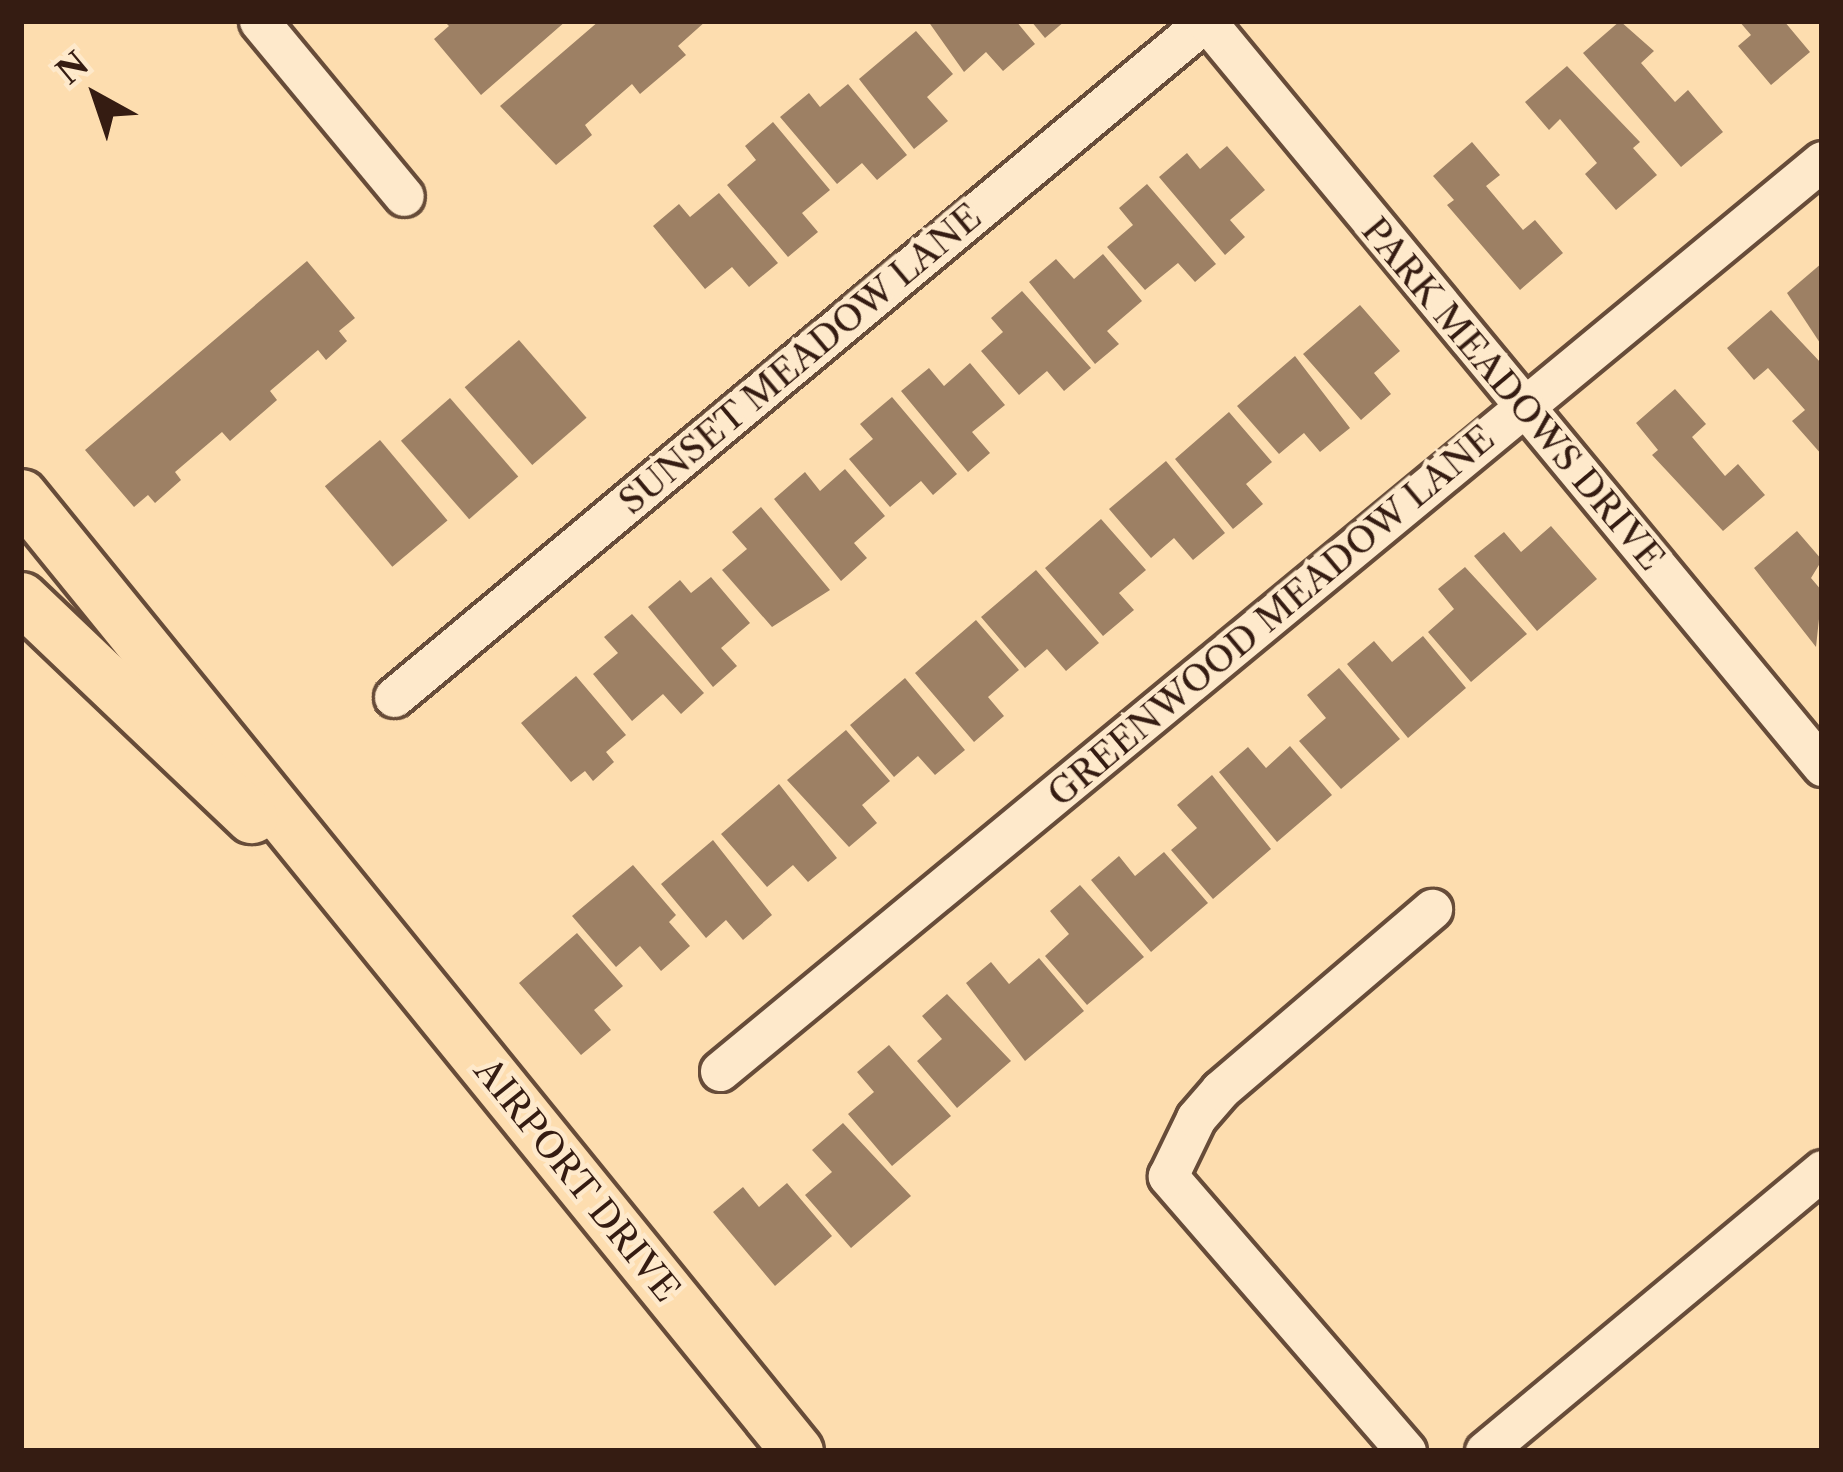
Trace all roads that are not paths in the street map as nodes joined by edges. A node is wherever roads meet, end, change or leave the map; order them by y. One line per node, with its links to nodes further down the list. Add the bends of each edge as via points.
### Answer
1 (259, 21): 4 (street)
2 (1206, 21): 5 (street, PARK MEADOWS DRIVE); 8 (street, SUNSET MEADOW LANE)
3 (1822, 161): 5 (street, GREENWOOD MEADOW LANE)
4 (404, 196)
5 (1522, 409): 9 (street, PARK MEADOWS DRIVE); 12 (street, GREENWOOD MEADOW LANE)
6 (21, 495): 10 (main road, AIRPORT DRIVE)
7 (21, 598): 10 (main road, AIRPORT DRIVE, via 161,738)
8 (394, 697)
9 (1822, 766)
10 (357, 909): 14 (main road, AIRPORT DRIVE)
11 (1432, 909): 15 (street, via 1220,1090 1196,1118 1168,1176)
12 (720, 1071)
13 (1822, 1170): 16 (street)
14 (797, 1451)
15 (1406, 1451)
16 (1485, 1451)

